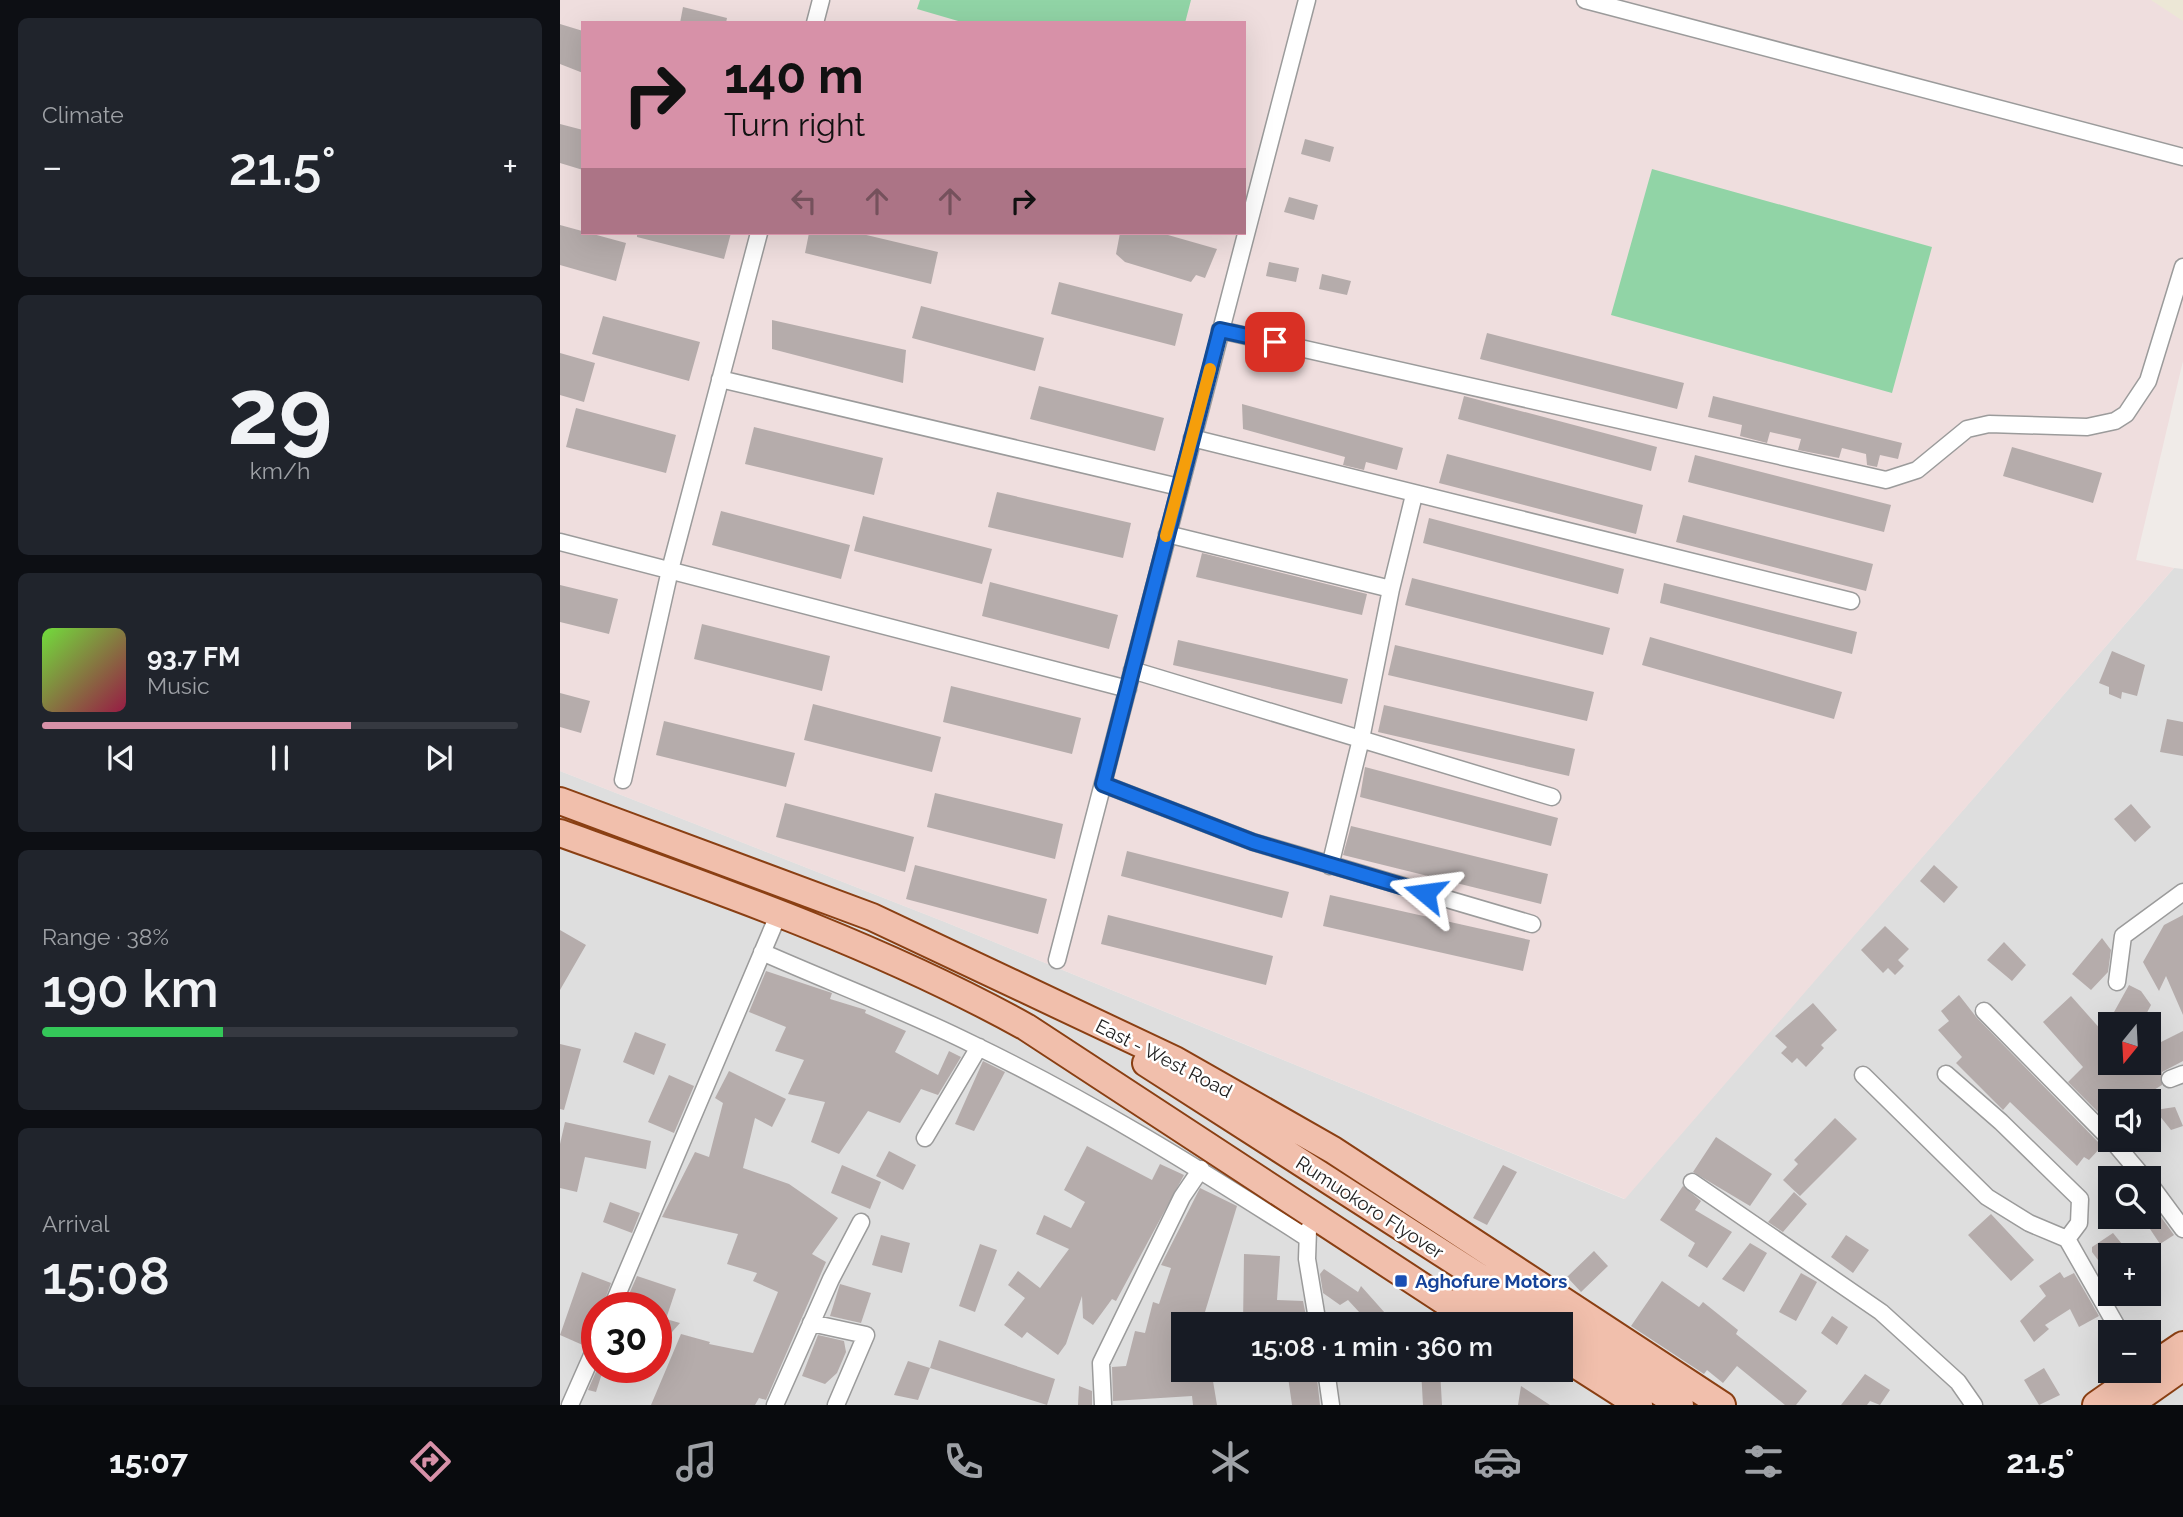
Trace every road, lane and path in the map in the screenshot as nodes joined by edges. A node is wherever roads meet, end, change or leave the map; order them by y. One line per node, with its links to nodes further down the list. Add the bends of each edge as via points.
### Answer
1 (821, 0): 4 (street)
2 (1307, 0): 6 (street)
3 (1585, 0): 5 (street)
4 (816, 21)
5 (2183, 157)
6 (1246, 231)
7 (758, 235): 11 (street)
8 (1245, 235): 10 (street)
9 (2183, 267): 10 (street, via 2148,381 2126,414 2087,427 1989,424 1967,429 1917,470 1886,480)
10 (1220, 330): 12 (street)
11 (720, 379): 13 (street); 17 (street)
12 (1192, 438): 13 (street); 14 (street)
13 (1179, 487): 15 (street)
14 (1414, 495): 18 (street); 19 (street)
15 (1167, 534): 18 (street); 20 (street)
16 (560, 541): 17 (street)
17 (670, 570): 21 (street); 23 (street)
18 (1391, 589): 22 (street)
19 (1851, 601)
20 (1132, 670): 21 (street); 22 (street)
21 (1128, 690): 24 (street)
22 (1360, 739): 25 (street); 28 (street)
23 (623, 780)
24 (1103, 784): 28 (street, via 1253,842); 33 (street)
25 (1552, 797)
26 (560, 801): 35 (main road, East - West Road, via 872,917)
27 (560, 834): 30 (main road)
28 (1330, 866): 31 (street)
29 (2183, 892): 34 (street, via 2123,936)
30 (779, 913): 32 (street); 37 (main road, via 939,981)
31 (1532, 924)
32 (762, 952): 38 (street); 53 (street)
33 (1056, 960)
34 (2117, 982)
35 (1048, 999): 43 (main road); 77 (main road, East - West Road, via 1175,1060 1333,1150)
36 (1984, 1012): 41 (street)
37 (1026, 1027): 43 (main road); 50 (main road)
38 (979, 1047): 42 (street); 46 (street, via 1098,1108)
39 (1946, 1074): 52 (street, via 2080,1199 2079,1223)
40 (1863, 1075): 52 (street, via 1987,1196 2029,1223)
41 (2098, 1126)
42 (925, 1138)
43 (1251, 1143): 56 (main road, Rumuokoro Flyover); 57 (main road, Rumuokoro Flyover)
44 (2122, 1152): 45 (street)
45 (2134, 1166)
46 (1201, 1169): 50 (street); 72 (street, via 1182,1197 1101,1363)
47 (1692, 1182): 78 (street, via 1881,1312 1958,1382)
48 (2161, 1199): 51 (street)
49 (862, 1223): 59 (street)
50 (1309, 1227): 54 (street); 55 (main road)
51 (2183, 1229)
52 (2067, 1239): 58 (street)
53 (618, 1292)
54 (1316, 1312)
55 (1458, 1312)
56 (1495, 1312)
57 (1532, 1312)
58 (2113, 1320)
59 (811, 1323): 70 (street); 71 (street, via 866,1335)
60 (1573, 1337): 76 (main road)
61 (2183, 1345): 62 (main road)
62 (2161, 1359)
63 (1573, 1363): 75 (main road)
64 (2183, 1367): 80 (main road)
65 (581, 1380): 69 (street)
66 (1328, 1382): 73 (street)
67 (1571, 1382): 74 (main road)
68 (2126, 1383): 79 (main road)
69 (570, 1405)
70 (775, 1405)
71 (836, 1405)
72 (1103, 1405)
73 (1331, 1405)
74 (1607, 1405)
75 (1639, 1405)
76 (1680, 1405)
77 (1722, 1405)
78 (1974, 1405)
79 (2095, 1405)
80 (2129, 1405)

